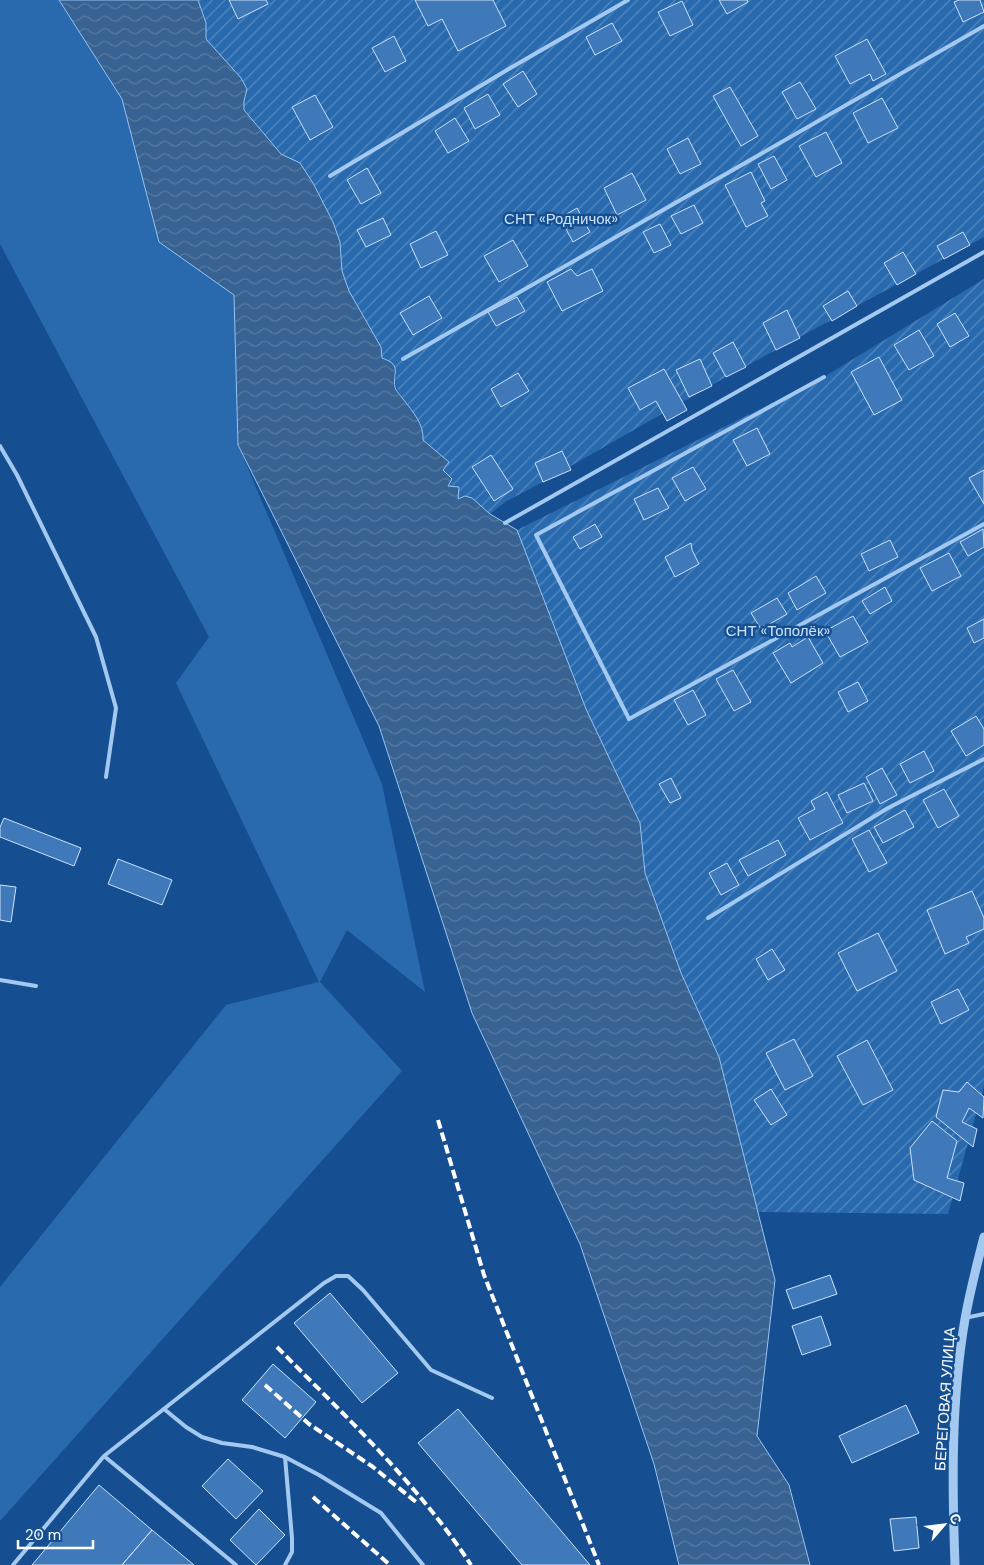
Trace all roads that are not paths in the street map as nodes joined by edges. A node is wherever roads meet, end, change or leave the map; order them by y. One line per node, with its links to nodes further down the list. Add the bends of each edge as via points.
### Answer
1 (628, 0): 3 (lane)
2 (984, 26): 5 (lane)
3 (330, 176)
4 (984, 252): 8 (lane)
5 (402, 359)
6 (824, 377): 9 (lane, via 536,535 629,719)
7 (0, 446): 11 (lane, via 96,637 116,708)
8 (505, 523)
9 (984, 524)
10 (984, 759): 12 (lane, via 888,808)
11 (106, 777)
12 (708, 918)
13 (0, 980): 14 (lane)
14 (36, 986)
15 (984, 1237): 17 (street, БЕРЕГОВАЯ УЛИЦА)
16 (984, 1314): 17 (lane)
17 (965, 1318): 26 (street, БЕРЕГОВАЯ УЛИЦА, via 955,1413)
18 (492, 1398): 19 (lane, via 431,1370 364,1290 348,1276 336,1276)
19 (164, 1409): 20 (lane); 21 (lane, via 202,1437)
20 (104, 1456): 22 (lane); 23 (lane)
21 (285, 1457): 24 (lane, via 292,1552); 25 (lane, via 381,1513)
22 (13, 1565)
23 (236, 1565)
24 (285, 1565)
25 (423, 1565)
26 (955, 1565)

